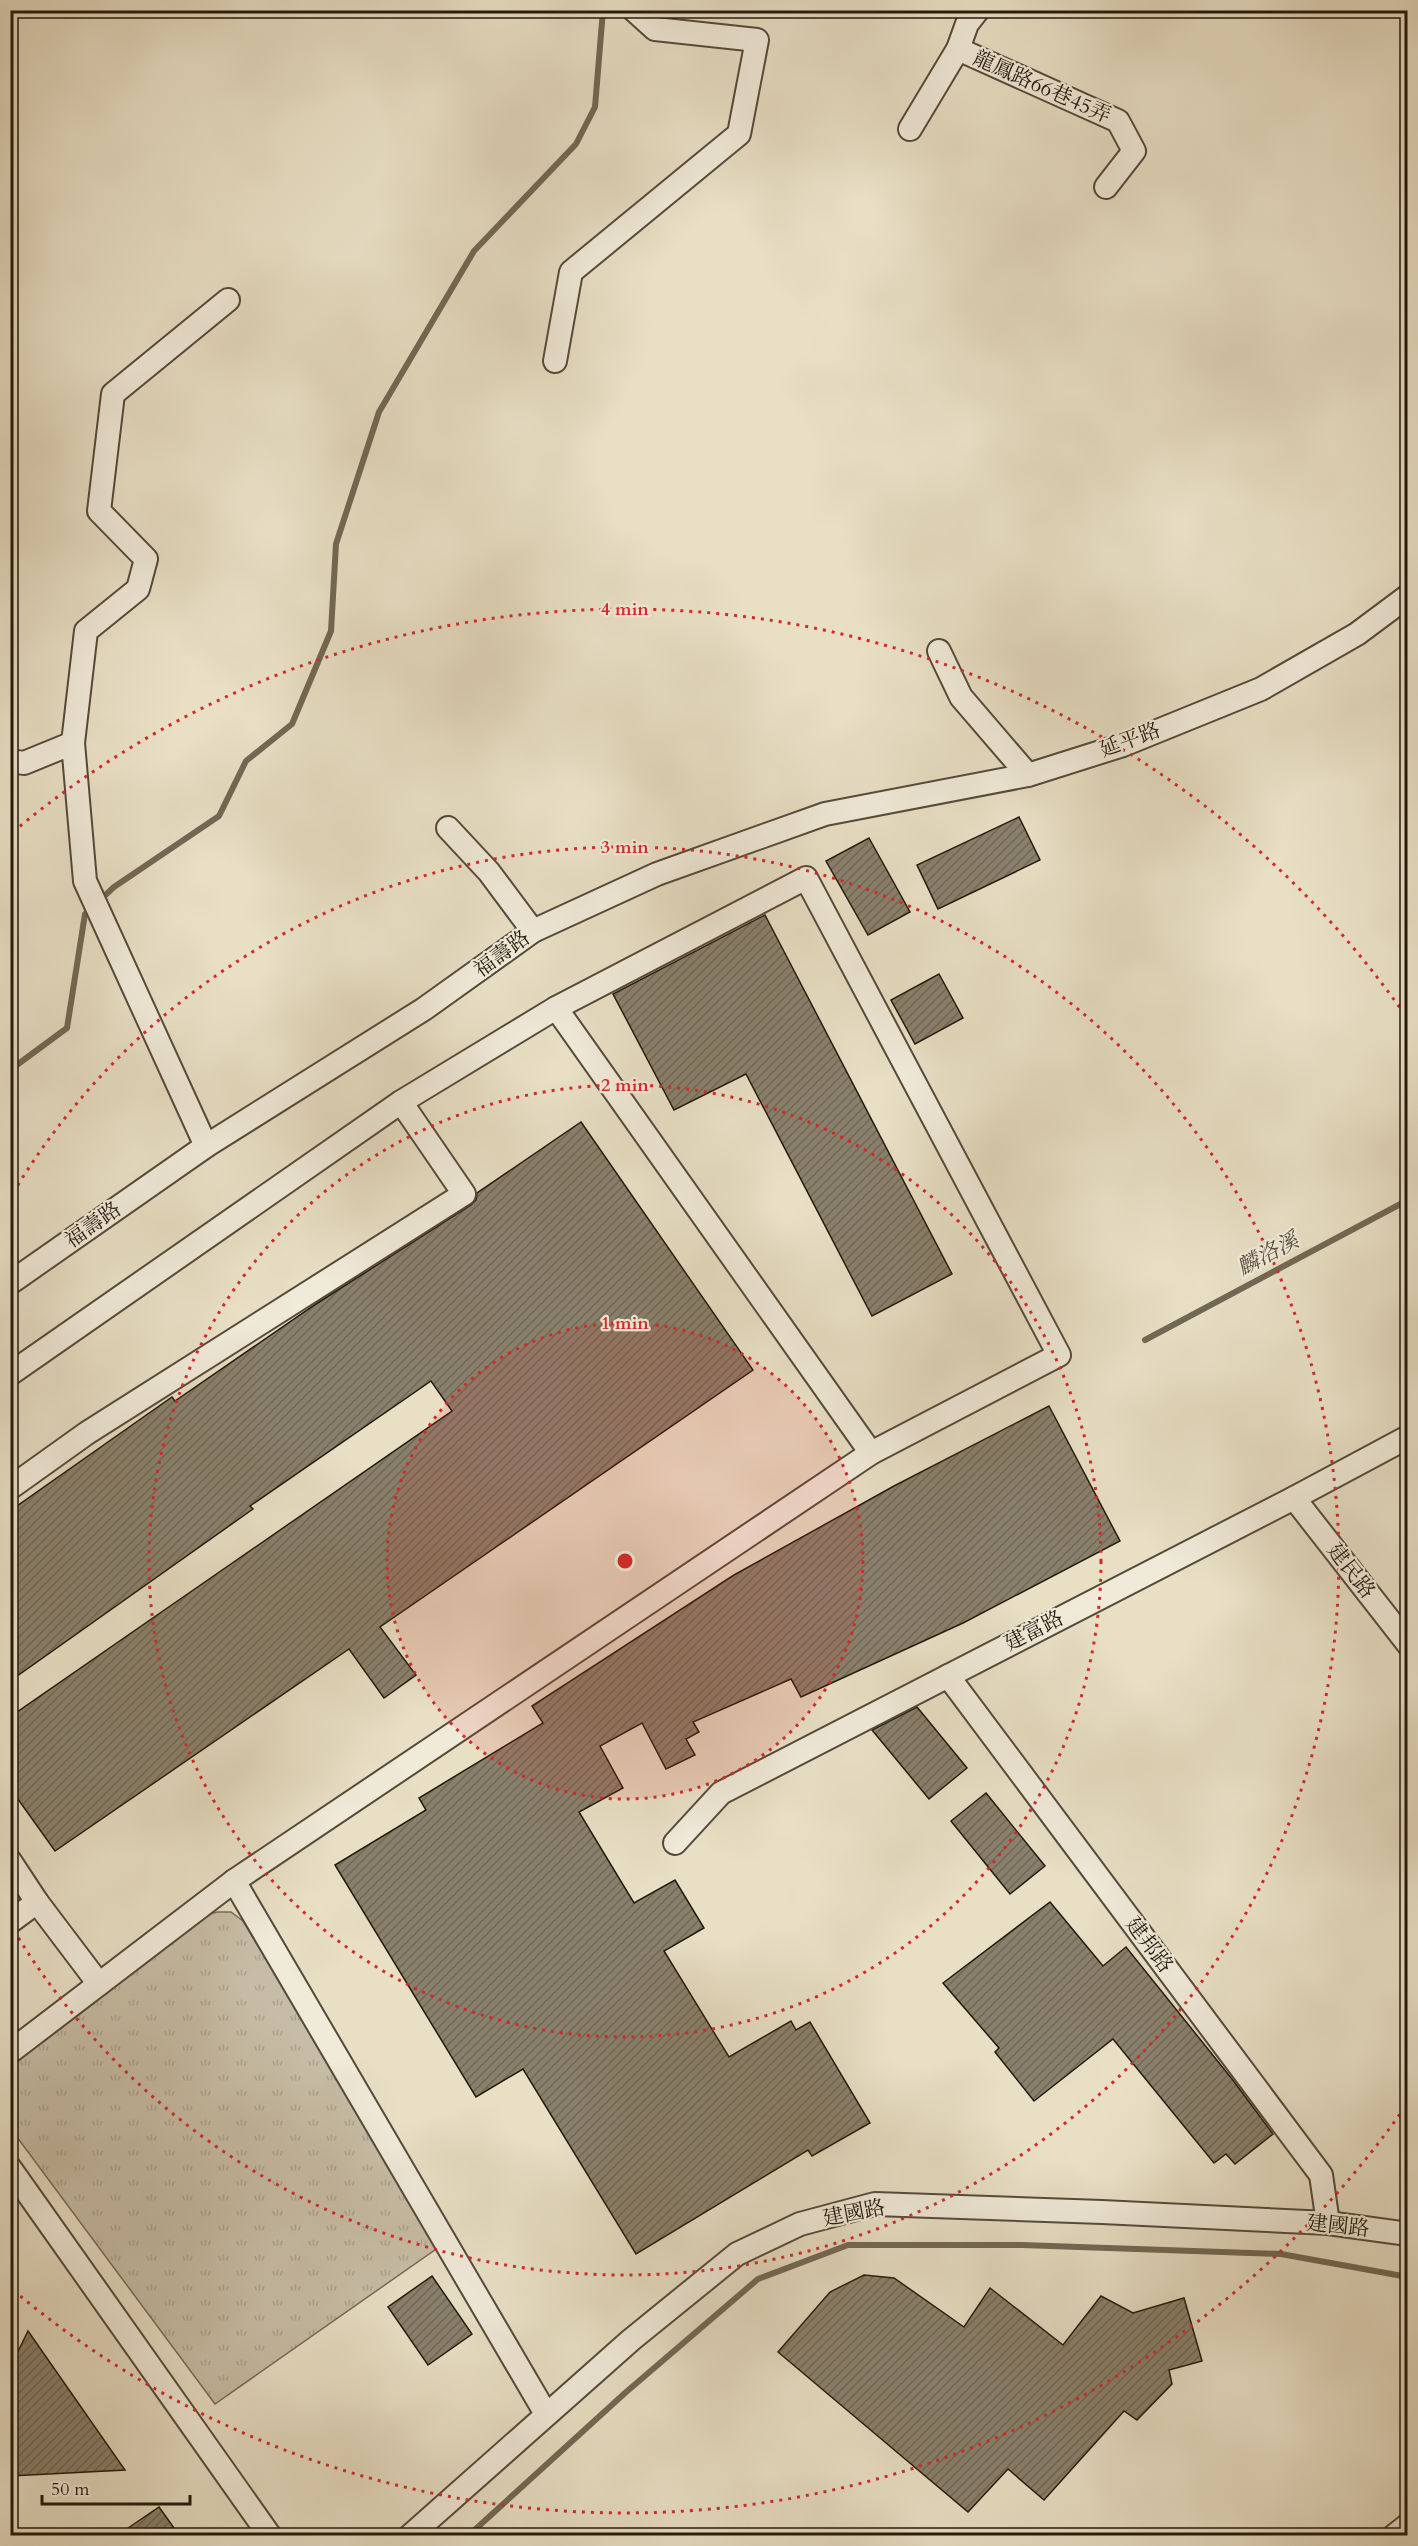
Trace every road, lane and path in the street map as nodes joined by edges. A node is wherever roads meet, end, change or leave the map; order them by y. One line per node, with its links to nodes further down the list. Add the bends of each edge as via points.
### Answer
1 (634, 10): 7 (street, via 655,29 757,40 739,134 572,272)
2 (978, 10): 3 (street, via 967,24)
3 (958, 49): 4 (street); 5 (street, 龍鳳路66巷45弄, via 1118,121 1134,151)
4 (910, 129)
5 (1106, 187)
6 (228, 300): 10 (street, via 113,394 99,511 146,560 138,589 86,631)
7 (555, 361)
8 (1407, 596): 12 (street, 延平路, via 1357,634 1261,689 1123,745)
9 (939, 651): 12 (street, via 961,697)
10 (73, 743): 11 (street, via 24,764); 18 (street, via 85,881)
11 (10, 761)
12 (1028, 775): 13 (street, 延平路)
13 (825, 814): 15 (street, 福壽路, via 657,874)
14 (448, 828): 15 (street, via 489,872)
15 (533, 931): 18 (street, 福壽路, via 424,1010)
16 (556, 1008): 17 (street); 22 (street); 22 (street, via 806,878 1059,1355)
17 (401, 1102): 20 (street); 23 (street, via 464,1194 87,1433)
18 (206, 1146): 19 (street, 福壽路)
19 (10, 1283)
20 (10, 1374)
21 (1407, 1437): 24 (street, 建富路)
22 (872, 1453): 29 (street)
23 (10, 1488)
24 (1294, 1498): 25 (street, 建民路); 26 (street, 建富路)
25 (1407, 1644)
26 (948, 1676): 27 (street, 建富路, via 721,1793); 35 (street, 建邦路, via 1321,2175)
27 (675, 1843)
28 (10, 1862): 30 (street)
29 (234, 1881): 32 (street); 37 (street)
30 (37, 1902): 31 (street); 32 (street)
31 (10, 1922)
32 (99, 1984): 33 (street)
33 (10, 2052)
34 (10, 2168): 39 (street)
35 (1328, 2223): 36 (street, 建國路); 37 (street, 建國路, via 875,2204 800,2224 736,2254)
36 (1407, 2234)
37 (546, 2414): 40 (street, 建國路)
38 (1407, 2525): 41 (street)
39 (270, 2535)
40 (410, 2535)
41 (1394, 2535)

